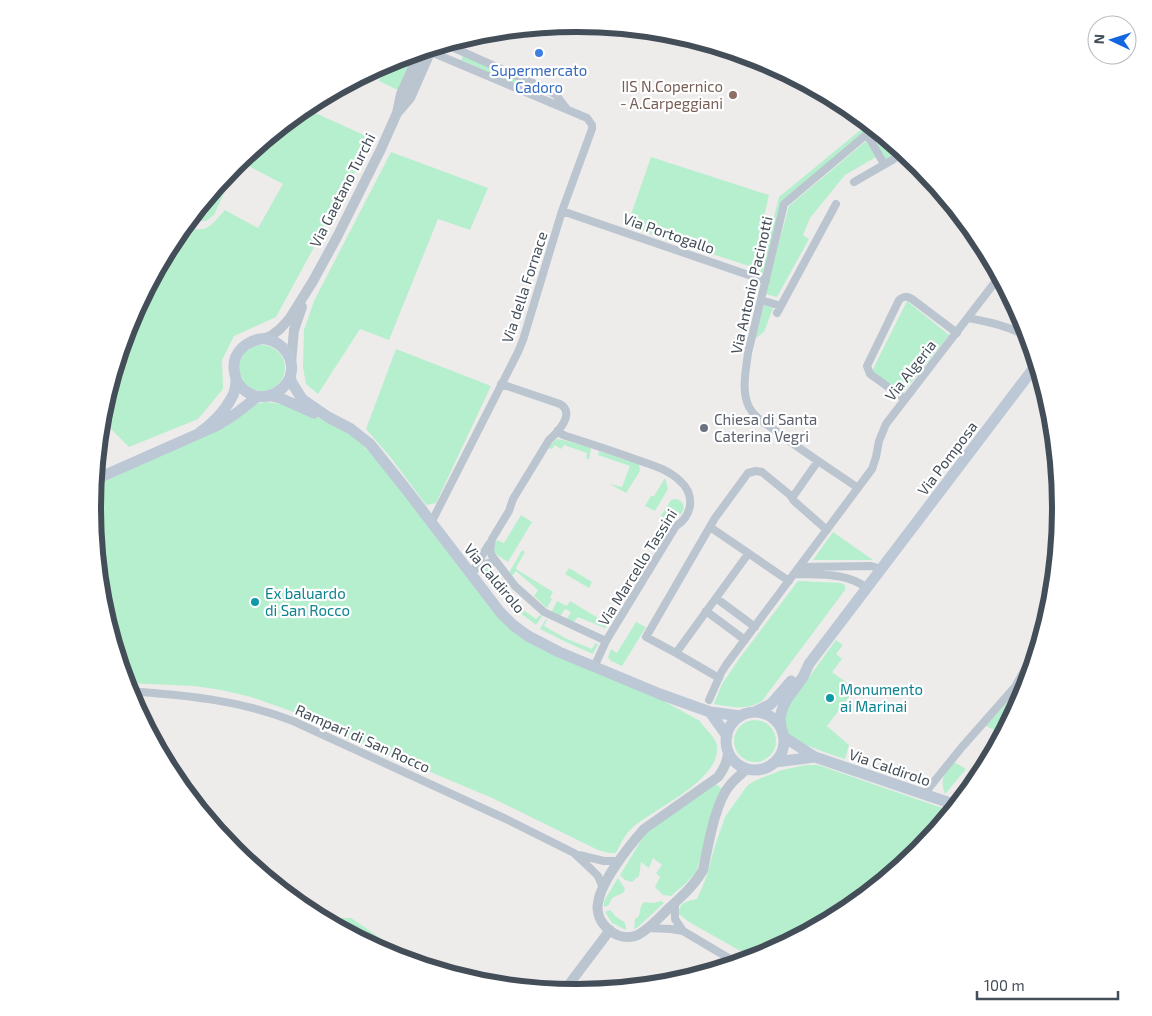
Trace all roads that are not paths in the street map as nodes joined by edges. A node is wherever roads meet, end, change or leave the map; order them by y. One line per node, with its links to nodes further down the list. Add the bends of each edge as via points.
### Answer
1 (455, 49): 4 (street)
2 (437, 54): 6 (street)
3 (424, 58): 15 (street, Via Gaetano Turchi)
4 (526, 80): 5 (street); 6 (street)
5 (544, 88): 7 (street); 8 (street, via 556,95)
6 (521, 90): 7 (street)
7 (540, 98): 8 (street)
8 (567, 110): 14 (street, Via della Fornace, via 587,118 592,124)
9 (867, 134): 11 (street); 16 (street, Via Antonio Pacinotti, via 784,204)
10 (894, 159): 11 (street)
11 (884, 164): 12 (street)
12 (854, 182)
13 (836, 204): 18 (street, via 779,309)
14 (562, 211): 16 (street, Via Portogallo); 27 (street, Via della Fornace, via 526,332)
15 (313, 281): 22 (street, Via Gaetano Turchi, via 280,330); 23 (street, Via Gaetano Turchi, via 294,330)
16 (766, 281): 18 (street, Via Antonio Pacinotti)
17 (994, 283): 19 (street, Via Algeria)
18 (761, 300): 36 (street, Via Antonio Pacinotti, via 748,353 748,406 756,416)
19 (968, 318): 20 (street, Via Algeria); 21 (street)
20 (957, 332): 30 (street, Via Algeria); 30 (street, via 907,296 899,300 868,366 870,374)
21 (1017, 332)
22 (262, 339): 23 (main road, via 282,346); 26 (main road, via 250,342 239,351 234,360)
23 (291, 363): 25 (main road)
24 (1031, 372): 47 (main road, Via Pomposa)
25 (290, 377): 28 (main road, via 280,392); 31 (main road, Via Caldirolo, via 302,399)
26 (236, 380): 29 (main road, via 239,386); 34 (main road, via 226,406)
27 (501, 384): 32 (street, via 560,404 567,410); 40 (street, Via della Fornace)
28 (271, 396): 29 (main road, Via Caldirolo); 31 (main road, Via Caldirolo)
29 (257, 397): 34 (main road, via 234,415)
30 (905, 399): 38 (street, Via Algeria, via 886,424 874,464)
31 (328, 417): 40 (main road, Via Caldirolo, via 370,444)
32 (565, 420): 33 (street); 35 (street)
33 (558, 430): 35 (street); 43 (street, via 513,499)
34 (198, 434): 37 (main road)
35 (576, 439): 55 (street, Via Marcello Tassini, via 662,469 680,480 690,499 685,518 676,526)
36 (818, 461): 38 (street, Via Antonio Pacinotti); 39 (street)
37 (102, 476)
38 (858, 488): 42 (street)
39 (792, 498): 41 (street, via 762,472 748,473); 42 (street)
40 (431, 523): 48 (main road, Via Caldirolo)
41 (710, 527): 44 (street); 56 (street, via 646,637)
42 (827, 530): 46 (street)
43 (492, 540): 45 (street, Via Marcello Tassini, via 490,550); 48 (street)
44 (748, 554): 49 (street); 51 (street)
45 (496, 562): 48 (street, via 480,566); 55 (street, Via Marcello Tassini, via 515,586 544,612)
46 (800, 566): 47 (street, via 870,566); 49 (street)
47 (882, 569): 50 (main road, Via Pomposa)
48 (471, 574): 58 (main road, Via Caldirolo, via 500,612 520,630 546,646)
49 (791, 578): 50 (street, via 839,576); 53 (street)
50 (867, 588): 57 (main road, Via Pomposa)
51 (716, 598): 52 (street); 53 (street)
52 (706, 611): 54 (street); 56 (street)
53 (755, 626): 54 (street)
54 (745, 640): 59 (street)
55 (606, 641): 58 (street, Via Marcello Tassini)
56 (676, 653): 59 (street)
57 (809, 664): 63 (main road, Via Pomposa, via 797,673 771,704); 65 (main road, Via Pomposa, via 783,707 780,717)
58 (594, 667): 62 (main road, Via Caldirolo, via 660,694)
59 (719, 678): 62 (street)
60 (1019, 678): 71 (street)
61 (138, 692): 73 (street, Rampari di San Rocco, via 225,701 273,714)
62 (710, 706): 64 (main road, Via Caldirolo); 66 (main road)
63 (753, 713): 64 (main road, Via Caldirolo); 65 (main road, Via Caldirolo, via 770,716)
64 (741, 716): 66 (main road, via 732,724)
65 (782, 732): 68 (main road, Via Caldirolo); 69 (main road, via 783,749)
66 (727, 736): 67 (main road)
67 (728, 754): 70 (main road, via 740,767); 74 (street, via 727,763 718,777 644,829)
68 (815, 757): 69 (main road, Via Caldirolo); 71 (main road, Via Caldirolo)
69 (775, 762): 70 (main road, Via Caldirolo, via 763,769)
70 (747, 769): 76 (street, via 724,794 702,870)
71 (924, 794): 72 (main road, Via Caldirolo)
72 (949, 802)
73 (574, 853): 74 (street, Rampari di San Rocco, via 604,861); 75 (street, Rampari di San Rocco, via 598,876)
74 (619, 861): 75 (street)
75 (603, 888): 78 (street, via 597,909 602,923)
76 (675, 903): 77 (street); 79 (street, via 675,919)
77 (647, 928): 78 (street, via 632,937); 79 (street)
78 (610, 930): 81 (street)
79 (683, 931): 80 (street)
80 (729, 958)
81 (570, 984)

